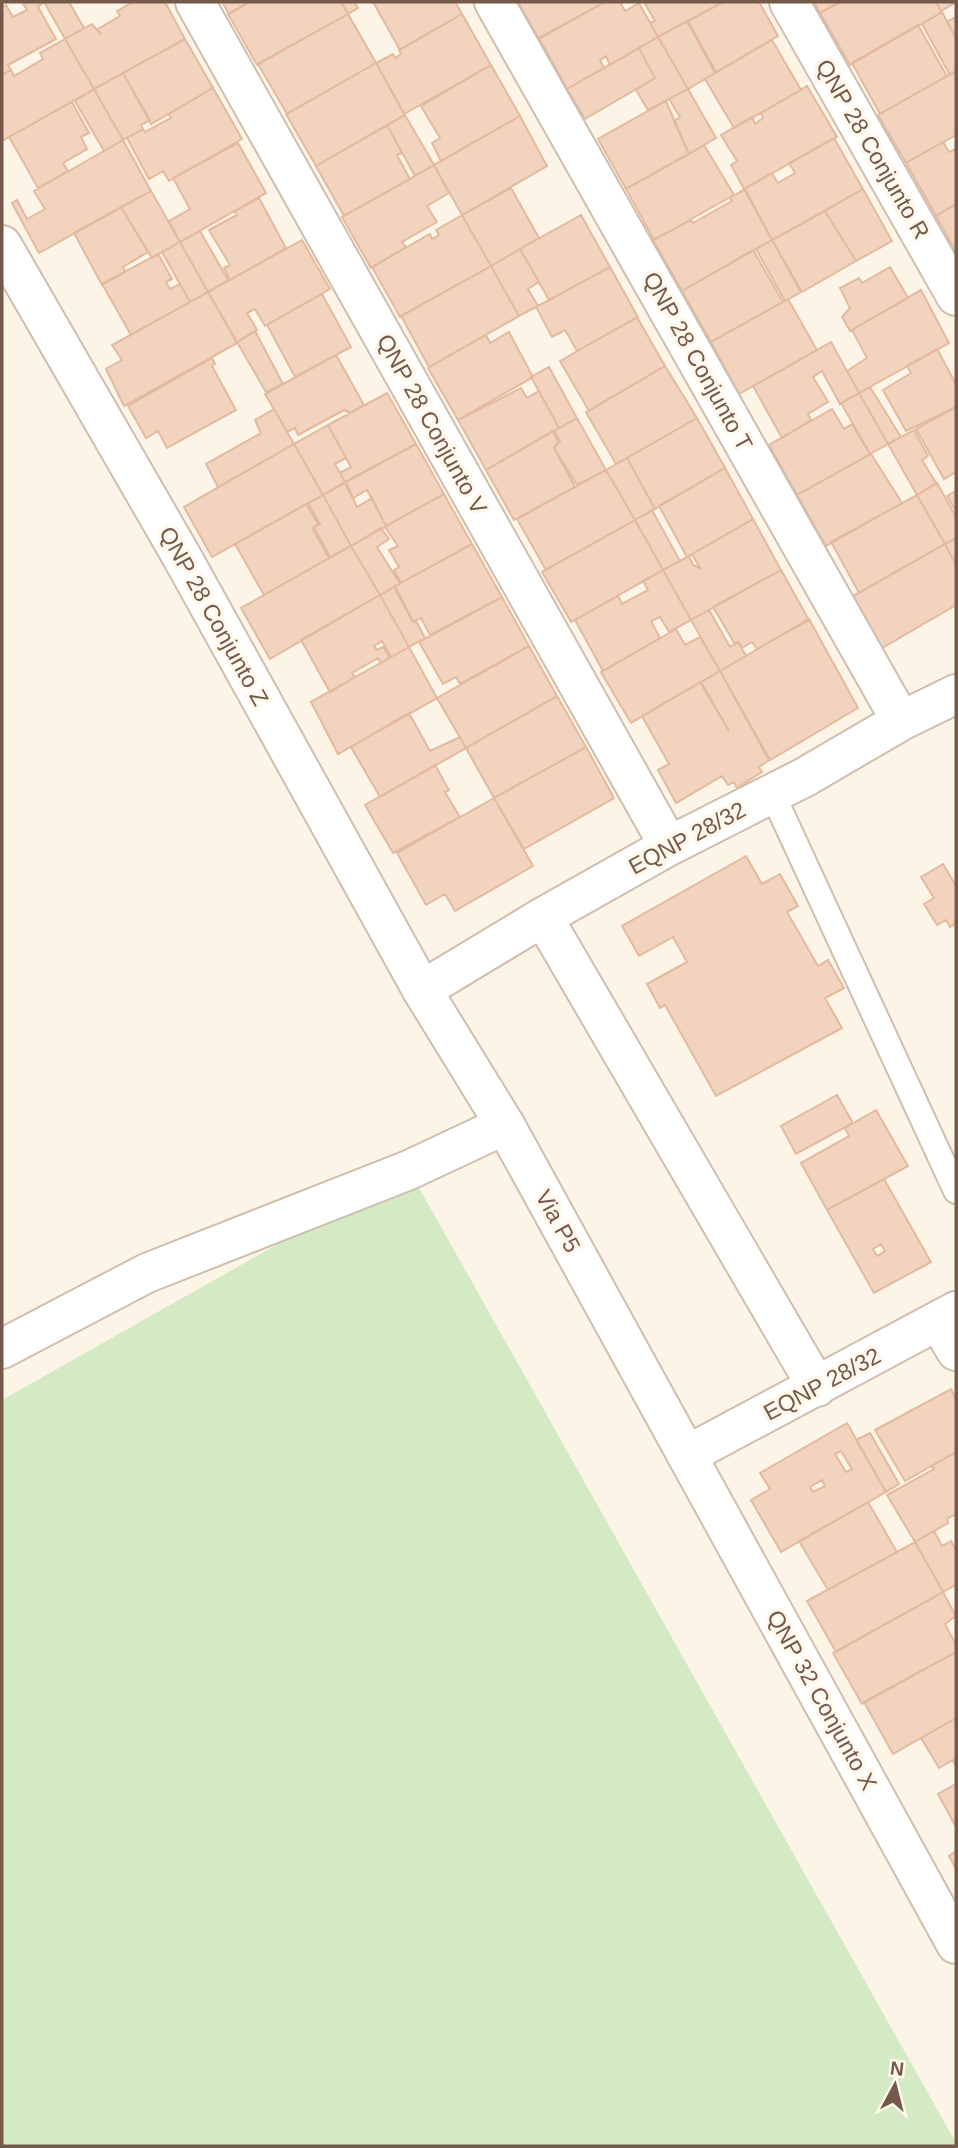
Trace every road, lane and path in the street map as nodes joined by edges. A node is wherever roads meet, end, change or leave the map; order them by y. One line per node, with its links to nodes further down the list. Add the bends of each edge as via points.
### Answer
1 (195, 2): 9 (street, QNP 28 Conjunto V)
2 (494, 2): 7 (street, QNP 28 Conjunto T)
3 (789, 2): 5 (street, QNP 28 Conjunto R)
4 (2, 245): 11 (street, QNP 28 Conjunto Z, via 182,557)
5 (956, 296)
6 (956, 694): 7 (street, EQNP 28/32)
7 (901, 721): 8 (street, EQNP 28/32)
8 (772, 793): 9 (street, EQNP 28/32); 13 (lane)
9 (669, 846): 10 (street, EQNP 28/32)
10 (542, 917): 11 (street, EQNP 28/32); 16 (street)
11 (422, 990): 12 (street, Via P5)
12 (505, 1125): 15 (street, via 410,1170 147,1273); 17 (street, Via P5)
13 (956, 1191)
14 (951, 1328): 16 (street, EQNP 28/32)
15 (2, 1349)
16 (817, 1387): 17 (street, EQNP 28/32)
17 (687, 1455): 18 (street, QNP 32 Conjunto X)
18 (956, 1944)

